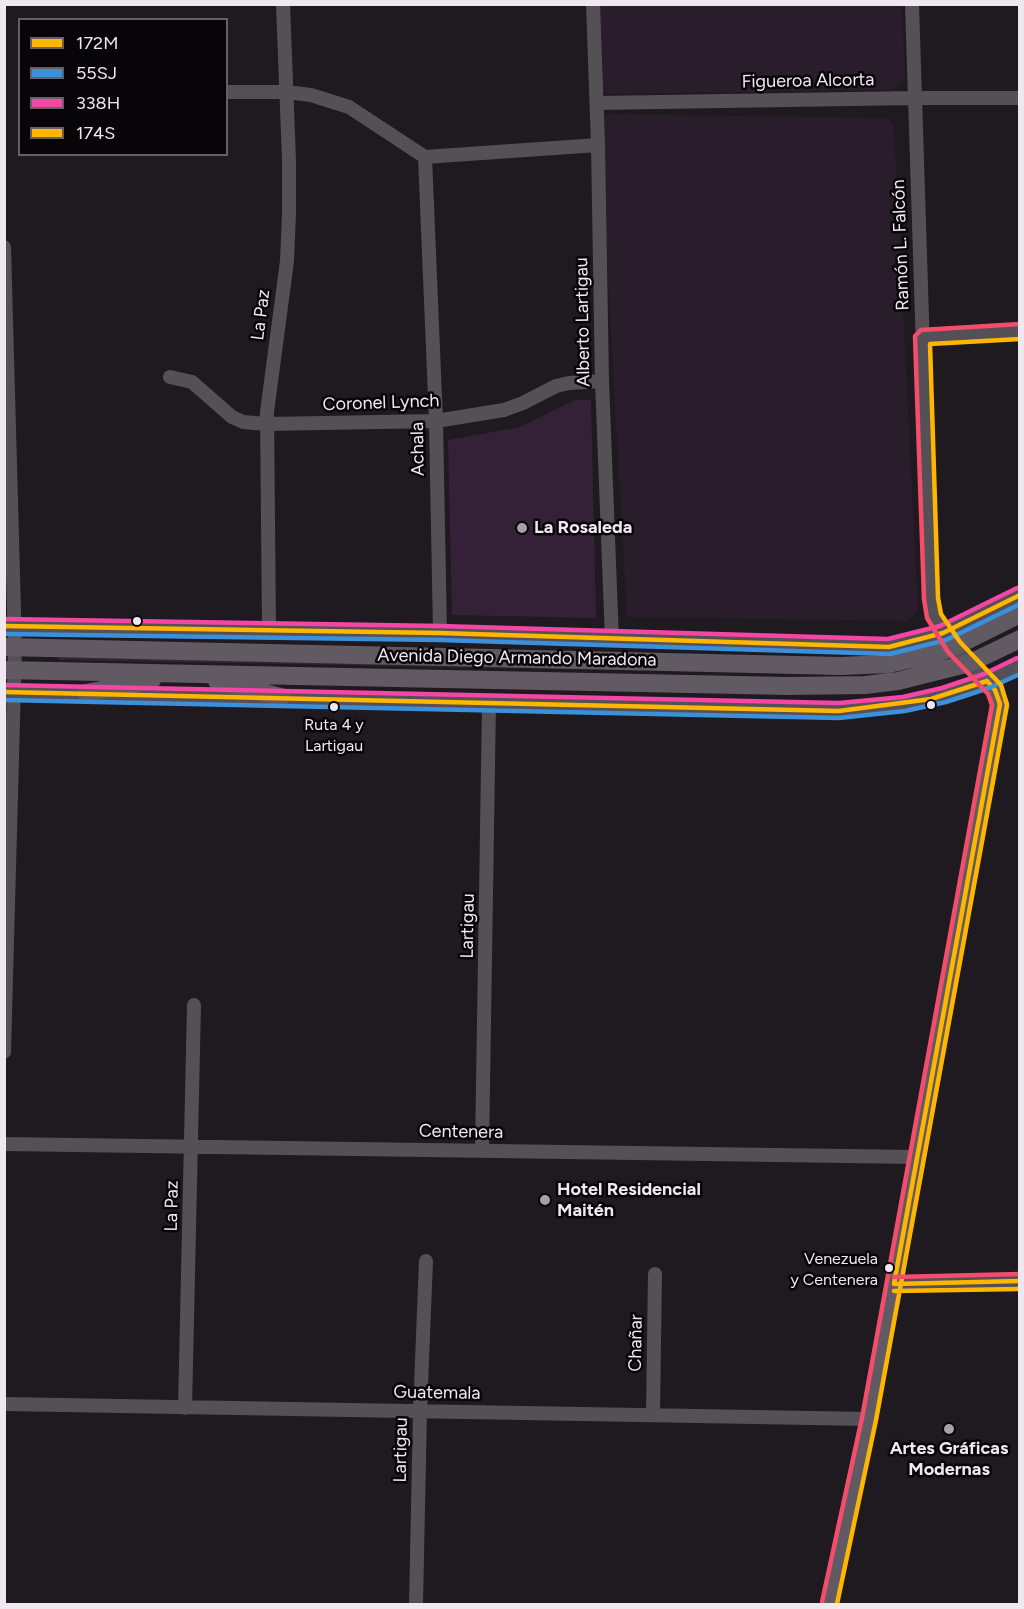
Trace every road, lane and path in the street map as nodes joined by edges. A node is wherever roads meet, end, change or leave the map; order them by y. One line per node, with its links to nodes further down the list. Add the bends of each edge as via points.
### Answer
1 (283, 4): 5 (street, La Paz)
2 (592, 4): 8 (street, Alberto Lartigau)
3 (912, 4): 6 (street, Ramón L. Falcón)
4 (228, 92): 5 (street)
5 (286, 92): 10 (street, via 350,107); 17 (street, La Paz, via 287,251)
6 (914, 98): 7 (street, Figueroa Alcorta); 8 (street, Figueroa Alcorta); 13 (street, Ramón L. Falcón)
7 (1020, 98)
8 (597, 103): 9 (street, Alberto Lartigau)
9 (598, 145): 10 (street); 15 (street, Alberto Lartigau)
10 (425, 157): 16 (street, Achala)
11 (4, 246): 20 (street)
12 (1020, 331): 13 (street)
13 (922, 337): 25 (street, Ramón L. Falcón, via 931,599 934,617)
14 (170, 377): 17 (street, Coronel Lynch, via 192,382 232,417)
15 (602, 381): 16 (street, Coronel Lynch, via 556,386 504,410); 24 (street, Alberto Lartigau)
16 (436, 421): 17 (street, Coronel Lynch); 22 (street, Achala)
17 (266, 424): 21 (street, La Paz)
18 (1020, 595): 25 (street, Avenida Diego Armando Maradona)
19 (1020, 614): 25 (main road, Avenida Diego Armando Maradona)
20 (9, 626): 21 (street, Avenida Diego Armando Maradona); 26 (street)
21 (269, 629): 22 (street, Avenida Diego Armando Maradona)
22 (440, 633): 24 (street, Avenida Diego Armando Maradona)
23 (1020, 639): 27 (main road, Avenida Diego Armando Maradona)
24 (612, 640): 25 (street, Avenida Diego Armando Maradona, via 889,646)
25 (949, 640): 26 (main road, Avenida Diego Armando Maradona, via 931,655 888,664 841,666); 27 (street, Ramón L. Falcón)
26 (10, 647): 29 (street)
27 (970, 663): 30 (main road, Avenida Diego Armando Maradona, via 865,685); 31 (street, Ramón L. Falcón)
28 (1020, 665): 31 (street)
29 (9, 670): 30 (main road, Avenida Diego Armando Maradona); 32 (street)
30 (188, 674): 33 (main road); 34 (main road)
31 (987, 681): 35 (street, via 931,699 839,711); 41 (main road, via 1000,704)
32 (8, 692): 33 (street); 37 (street)
33 (86, 693): 34 (street)
34 (280, 697): 35 (street)
35 (489, 703): 40 (street, Lartigau)
36 (194, 1005): 39 (street, La Paz)
37 (4, 1052)
38 (4, 1144): 39 (street, Centenera)
39 (192, 1147): 40 (street, Centenera); 47 (street, La Paz)
40 (482, 1150): 41 (street, Centenera)
41 (916, 1157): 45 (main road)
42 (426, 1261): 48 (street, Lartigau)
43 (655, 1274): 49 (street, Chañar)
44 (1020, 1281): 45 (street)
45 (894, 1284): 50 (main road)
46 (4, 1404): 47 (street, Guatemala)
47 (186, 1408): 48 (street, Guatemala)
48 (420, 1411): 49 (street, Guatemala); 51 (street, Lartigau)
49 (653, 1414): 50 (street, Guatemala)
50 (869, 1419): 52 (main road)
51 (416, 1605)
52 (830, 1605)

